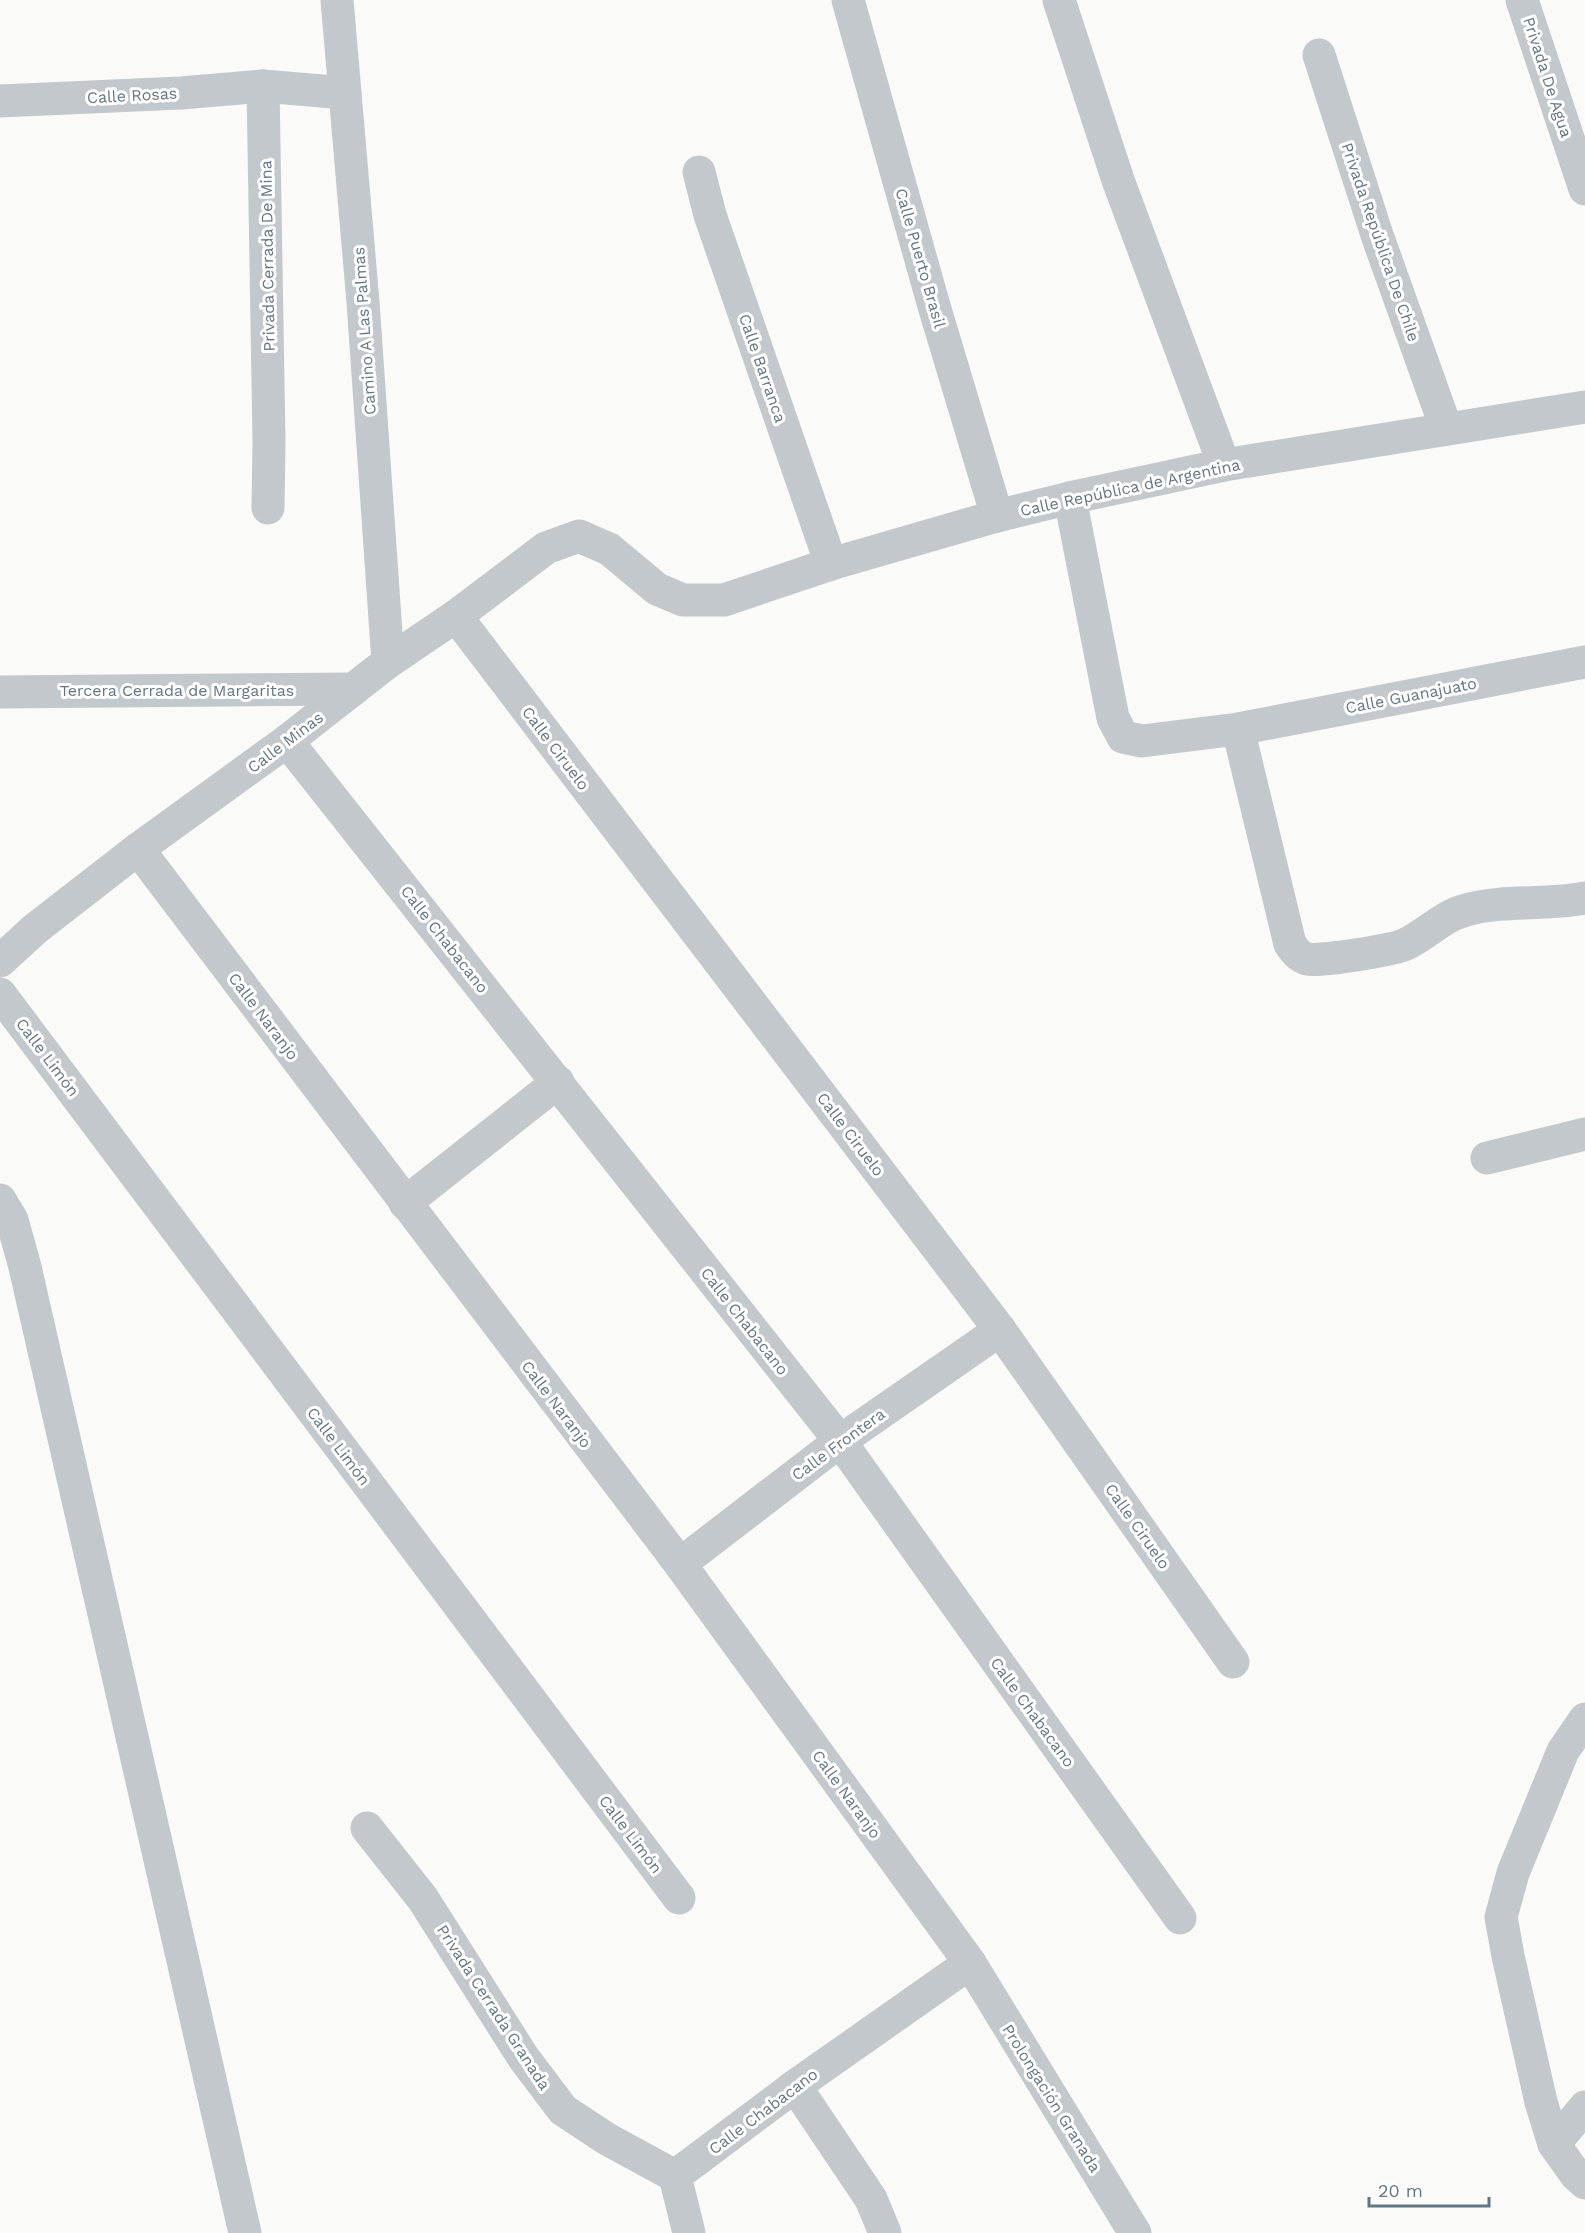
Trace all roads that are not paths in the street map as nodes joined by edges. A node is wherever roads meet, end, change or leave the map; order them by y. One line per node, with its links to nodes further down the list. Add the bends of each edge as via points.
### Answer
1 (337, 0): 7 (street, Camino A Las Palmas)
2 (848, 0): 16 (street, Calle Puerto Brasil)
3 (1059, 0): 13 (street, via 1118,180)
4 (1522, 0): 10 (street, Privada De Agua)
5 (1319, 55): 12 (street, Privada República De Chile, via 1377,235)
6 (263, 86): 7 (street); 8 (street, Calle Rosas); 15 (street, Privada Cerrada De Mina)
7 (345, 93): 20 (street, Camino A Las Palmas)
8 (0, 101)
9 (699, 172): 17 (street, Calle Barranca, via 710,215)
10 (1585, 189)
11 (1585, 407): 12 (street, Calle República de Argentina)
12 (1446, 428): 13 (street, Calle República de Argentina)
13 (1224, 465): 14 (street, Calle República de Argentina)
14 (1070, 498): 16 (street, Calle República de Argentina); 24 (street, Calle Guanajuato, via 1113,718 1123,737 1142,741)
15 (268, 508)
16 (996, 516): 17 (street, Calle República de Argentina)
17 (831, 564): 18 (street, Calle República de Argentina, via 724,600)
18 (683, 600): 19 (street, Calle Minas, via 657,589 609,549 579,536 546,548)
19 (456, 616): 20 (street, Calle Minas); 35 (street, Calle Ciruelo)
20 (388, 662): 22 (street, Calle Minas)
21 (1585, 662): 24 (street, Calle Guanajuato)
22 (354, 689): 23 (street, Tercera Cerrada de Margaritas); 25 (street, Calle Minas)
23 (0, 692)
24 (1238, 729): 27 (street, via 1290,944 1298,955 1310,960 1382,952 1409,943 1438,922 1464,910)
25 (287, 741): 26 (street, Calle Minas); 30 (street, Calle Chabacano)
26 (138, 849): 28 (street, Calle Minas); 34 (street, Calle Naranjo)
27 (1576, 900)
28 (0, 961)
29 (0, 994): 41 (street, Calle Limón)
30 (558, 1082): 34 (street); 36 (street, Calle Chabacano)
31 (1585, 1134): 32 (street)
32 (1487, 1158)
33 (0, 1200): 49 (street, via 12,1220 26,1267)
34 (405, 1203): 37 (street, Calle Naranjo)
35 (1000, 1330): 36 (street, Calle Frontera); 38 (street, Calle Ciruelo)
36 (840, 1441): 37 (street, Calle Frontera); 42 (street, Calle Chabacano)
37 (680, 1564): 43 (street, Calle Naranjo)
38 (1233, 1662)
39 (1585, 1719): 46 (street, via 1563,1751 1513,1874 1501,1917)
40 (367, 1828): 47 (street, Privada Cerrada Granada, via 423,1899 523,2057 563,2110)
41 (679, 1898)
42 (1180, 1918)
43 (970, 1963): 44 (street, Calle Chabacano); 52 (street, Prolongación Granada)
44 (795, 2086): 47 (street, Calle Chabacano); 51 (street, via 872,2199)
45 (1585, 2107): 46 (street)
46 (1554, 2144): 48 (street)
47 (675, 2176): 50 (street)
48 (1585, 2183)
49 (245, 2233)
50 (689, 2233)
51 (885, 2233)
52 (1135, 2233)

